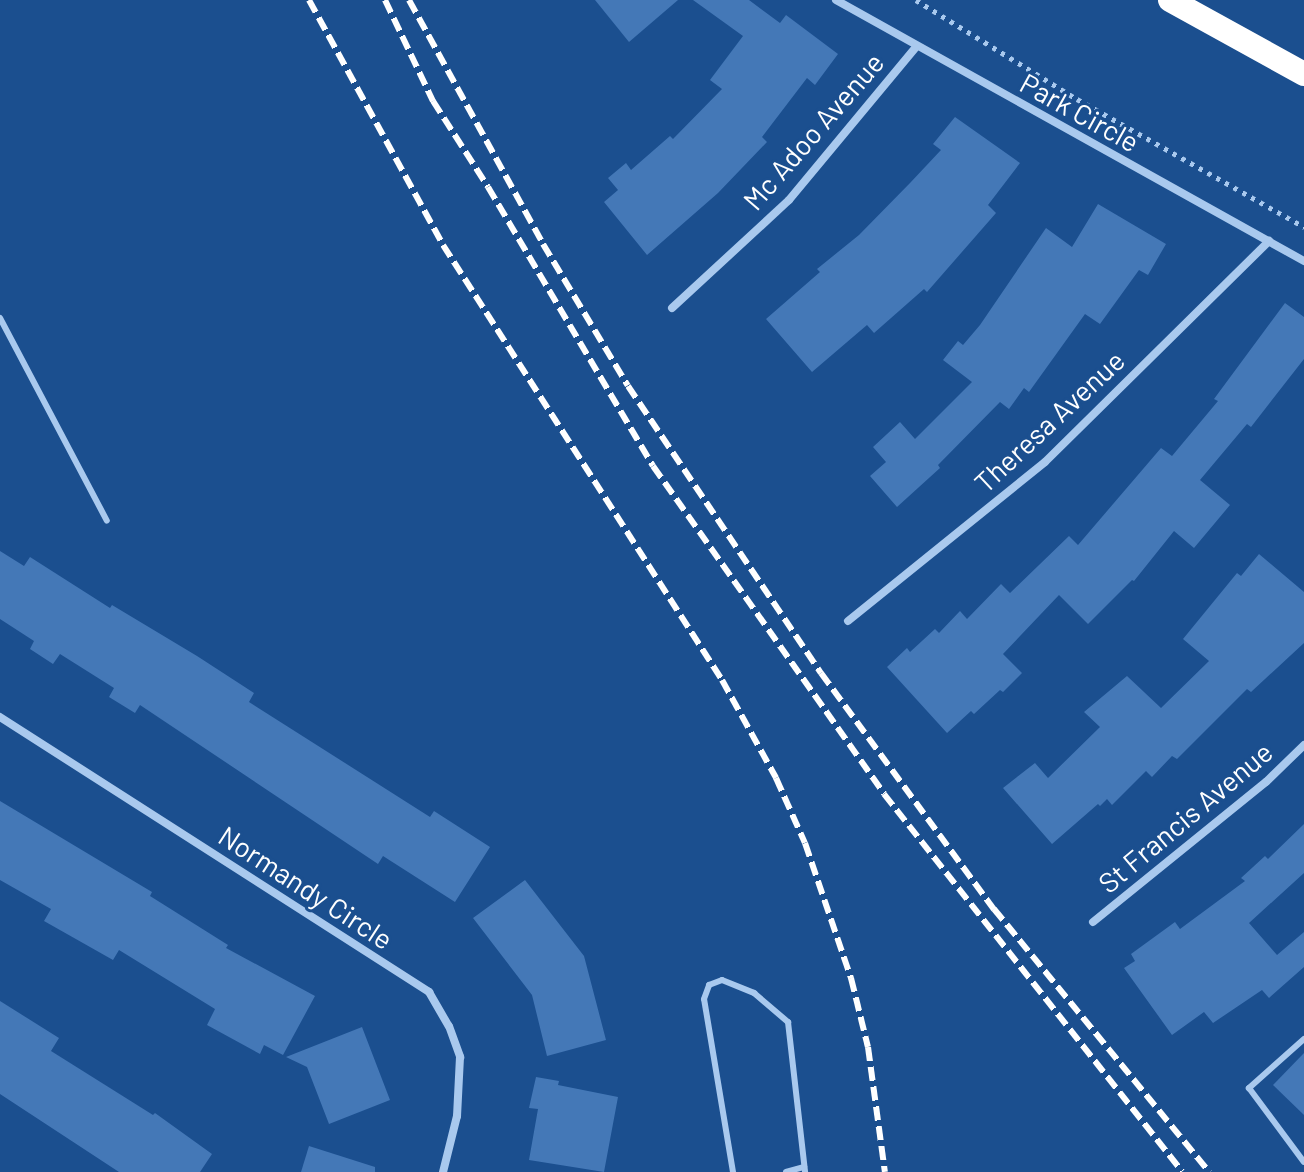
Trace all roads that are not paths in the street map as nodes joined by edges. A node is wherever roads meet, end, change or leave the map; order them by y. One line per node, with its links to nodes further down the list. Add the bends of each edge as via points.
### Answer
1 (836, 0): 3 (street, Park Circle)
2 (1170, 0): 4 (highway)
3 (916, 47): 5 (street, Park Circle); 7 (street, Mc Adoo Avenue, via 789,200)
4 (1304, 74)
5 (1269, 241): 6 (street, Park Circle); 10 (street, Theresa Avenue, via 1045,462)
6 (1304, 261)
7 (672, 308)
8 (0, 318): 9 (lane)
9 (107, 521)
10 (848, 621)
11 (0, 717): 17 (street, Normandy Circle, via 429,992 460,1057 457,1116)
12 (1304, 745): 13 (street, St Francis Avenue)
13 (1093, 922)
14 (1304, 1039): 15 (lane, via 1249,1088)
15 (1304, 1162)
16 (804, 1169): 18 (lane, via 788,1022 754,993 722,980 709,985 704,999); 19 (lane)
17 (443, 1172)
18 (733, 1172)
19 (786, 1172)

